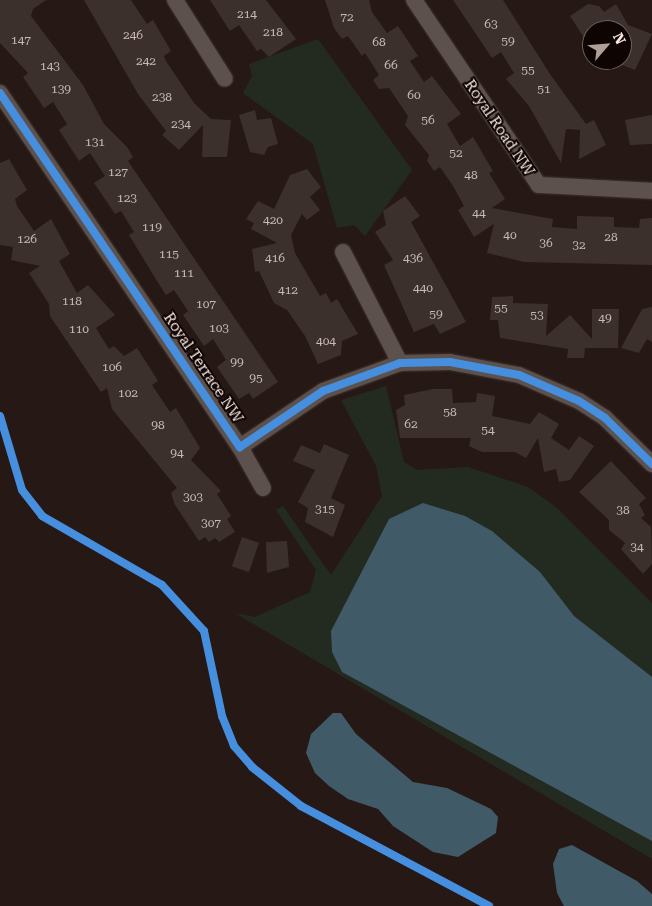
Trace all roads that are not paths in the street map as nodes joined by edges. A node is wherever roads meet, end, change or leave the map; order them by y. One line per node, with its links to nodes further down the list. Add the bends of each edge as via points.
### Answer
1 (175, 0): 3 (street)
2 (414, 0): 5 (street, Royal Road NW, via 539,185)
3 (225, 79)
4 (0, 93): 8 (street, Royal Terrace NW)
5 (652, 191)
6 (343, 252): 7 (street)
7 (400, 363): 8 (street, Royal Terrace NW, via 323,391); 9 (street, Royal Terrace NW, via 450,362 549,386 605,418)
8 (240, 448): 10 (street)
9 (652, 464)
10 (263, 488)

